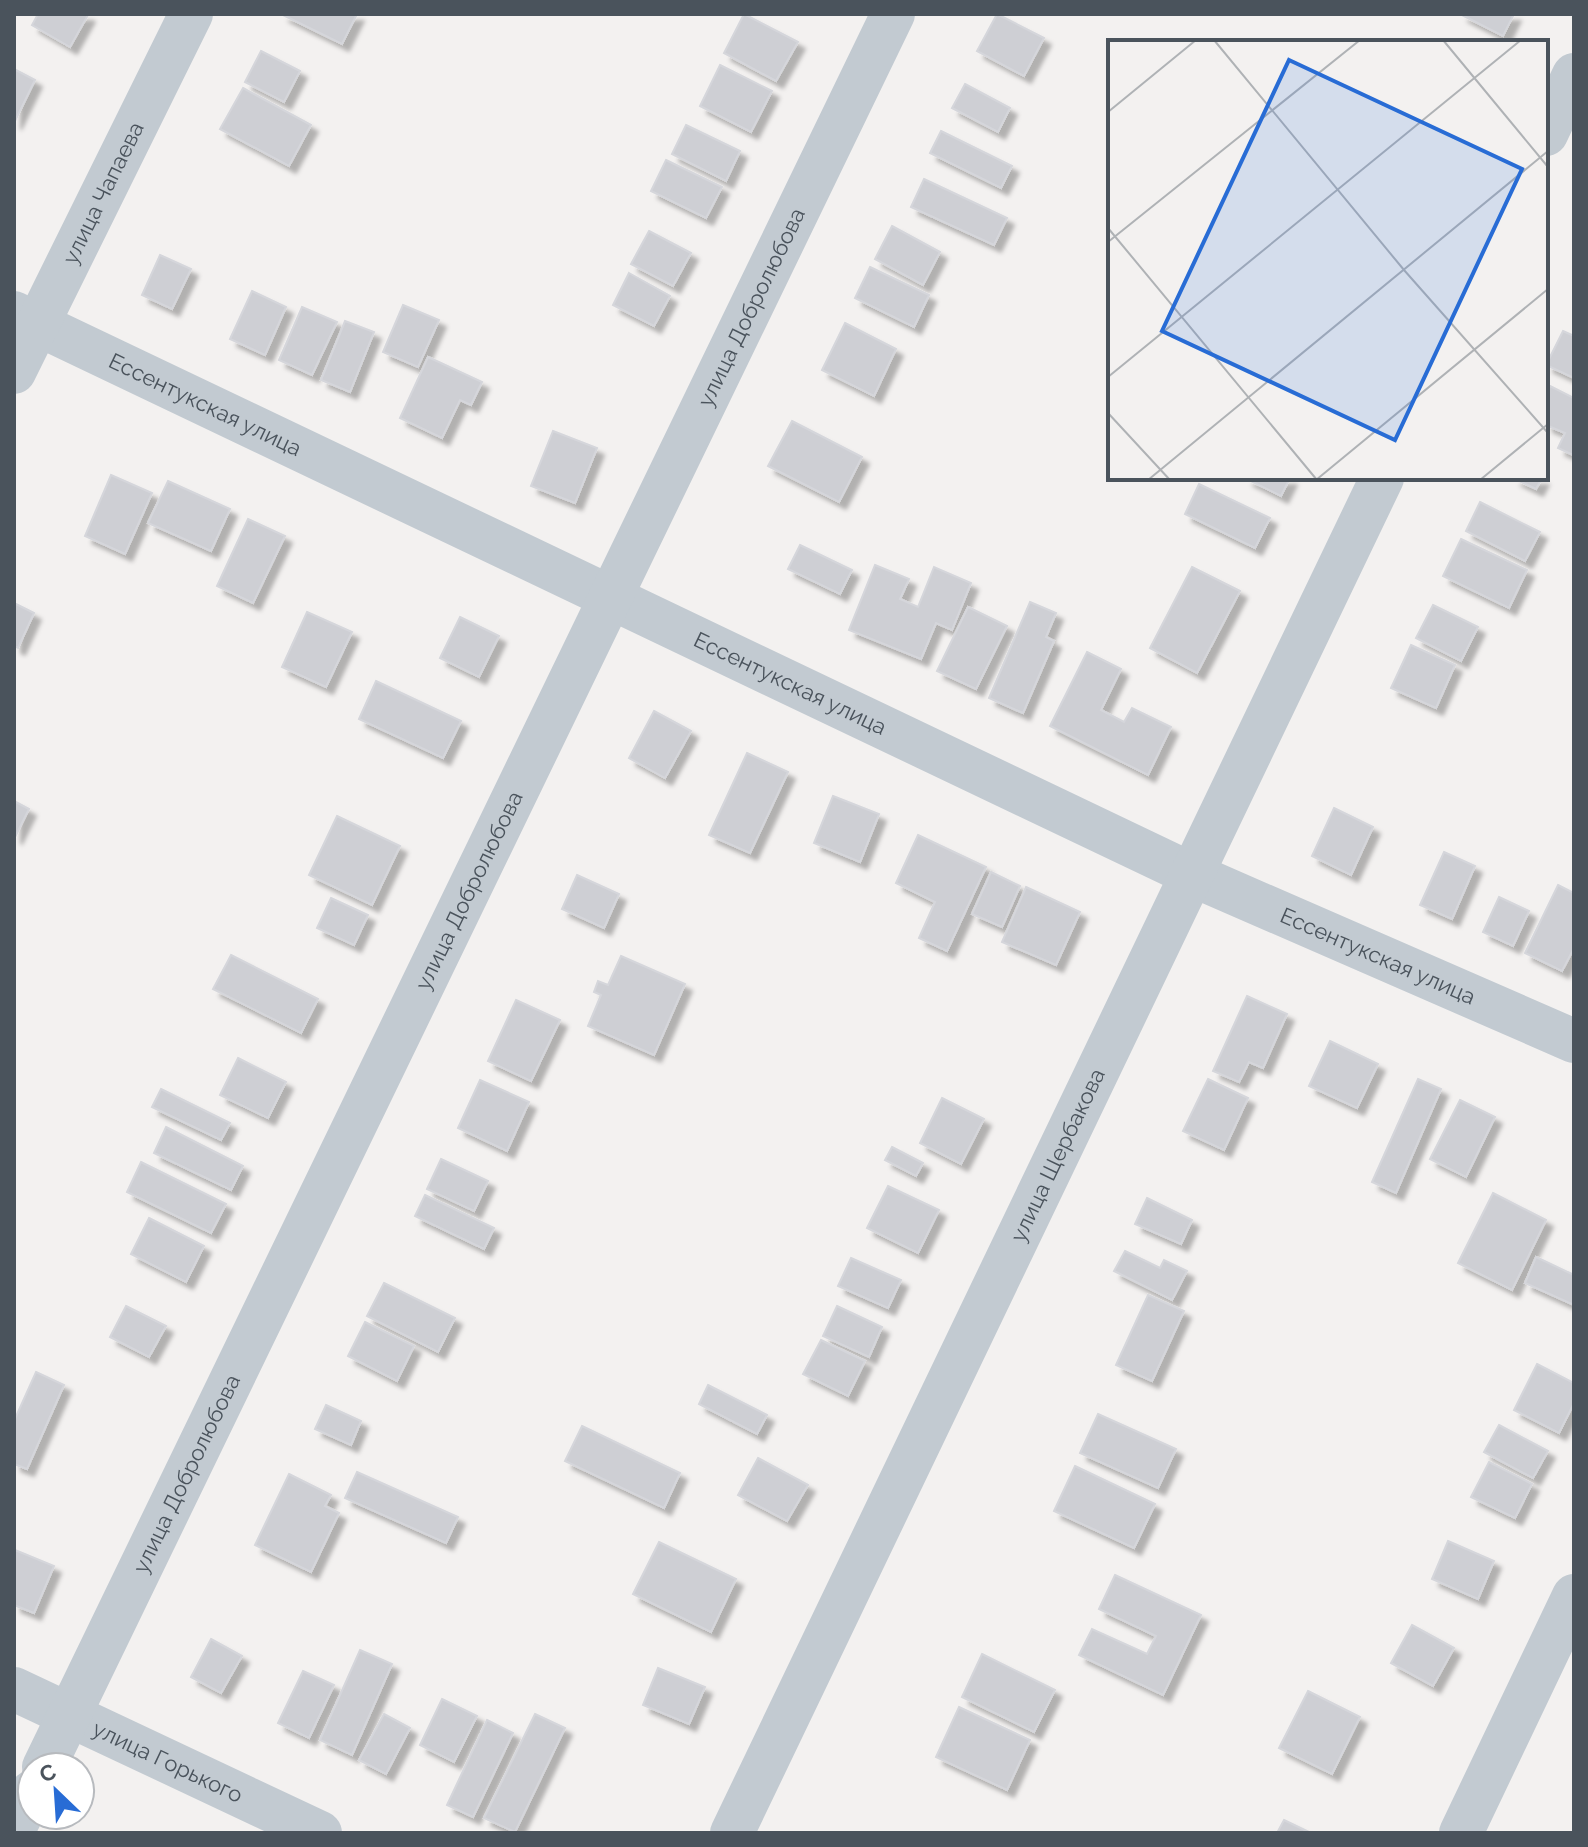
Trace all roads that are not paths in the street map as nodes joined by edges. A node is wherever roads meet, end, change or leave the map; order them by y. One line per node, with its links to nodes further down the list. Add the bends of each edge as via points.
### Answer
1 (191, 14): 5 (street, улица Чапаева)
2 (893, 14): 8 (street, улица Добролюбова)
3 (1574, 75): 4 (street)
4 (1548, 130)
5 (26, 318): 6 (street, улица Чапаева); 8 (street, Ессентукская улица)
6 (14, 372)
7 (1381, 480): 9 (street, улица Щербакова)
8 (610, 597): 9 (street, Ессентукская улица); 13 (street, улица Добролюбова)
9 (1193, 875): 10 (street, Ессентукская улица); 16 (street, улица Щербакова)
10 (1574, 1041)
11 (1574, 1596): 17 (street)
12 (14, 1689): 13 (street, улица Горького)
13 (69, 1715): 14 (street, улица Добролюбова); 15 (street, улица Горького)
14 (52, 1751)
15 (320, 1833)
16 (732, 1833)
17 (1461, 1833)

